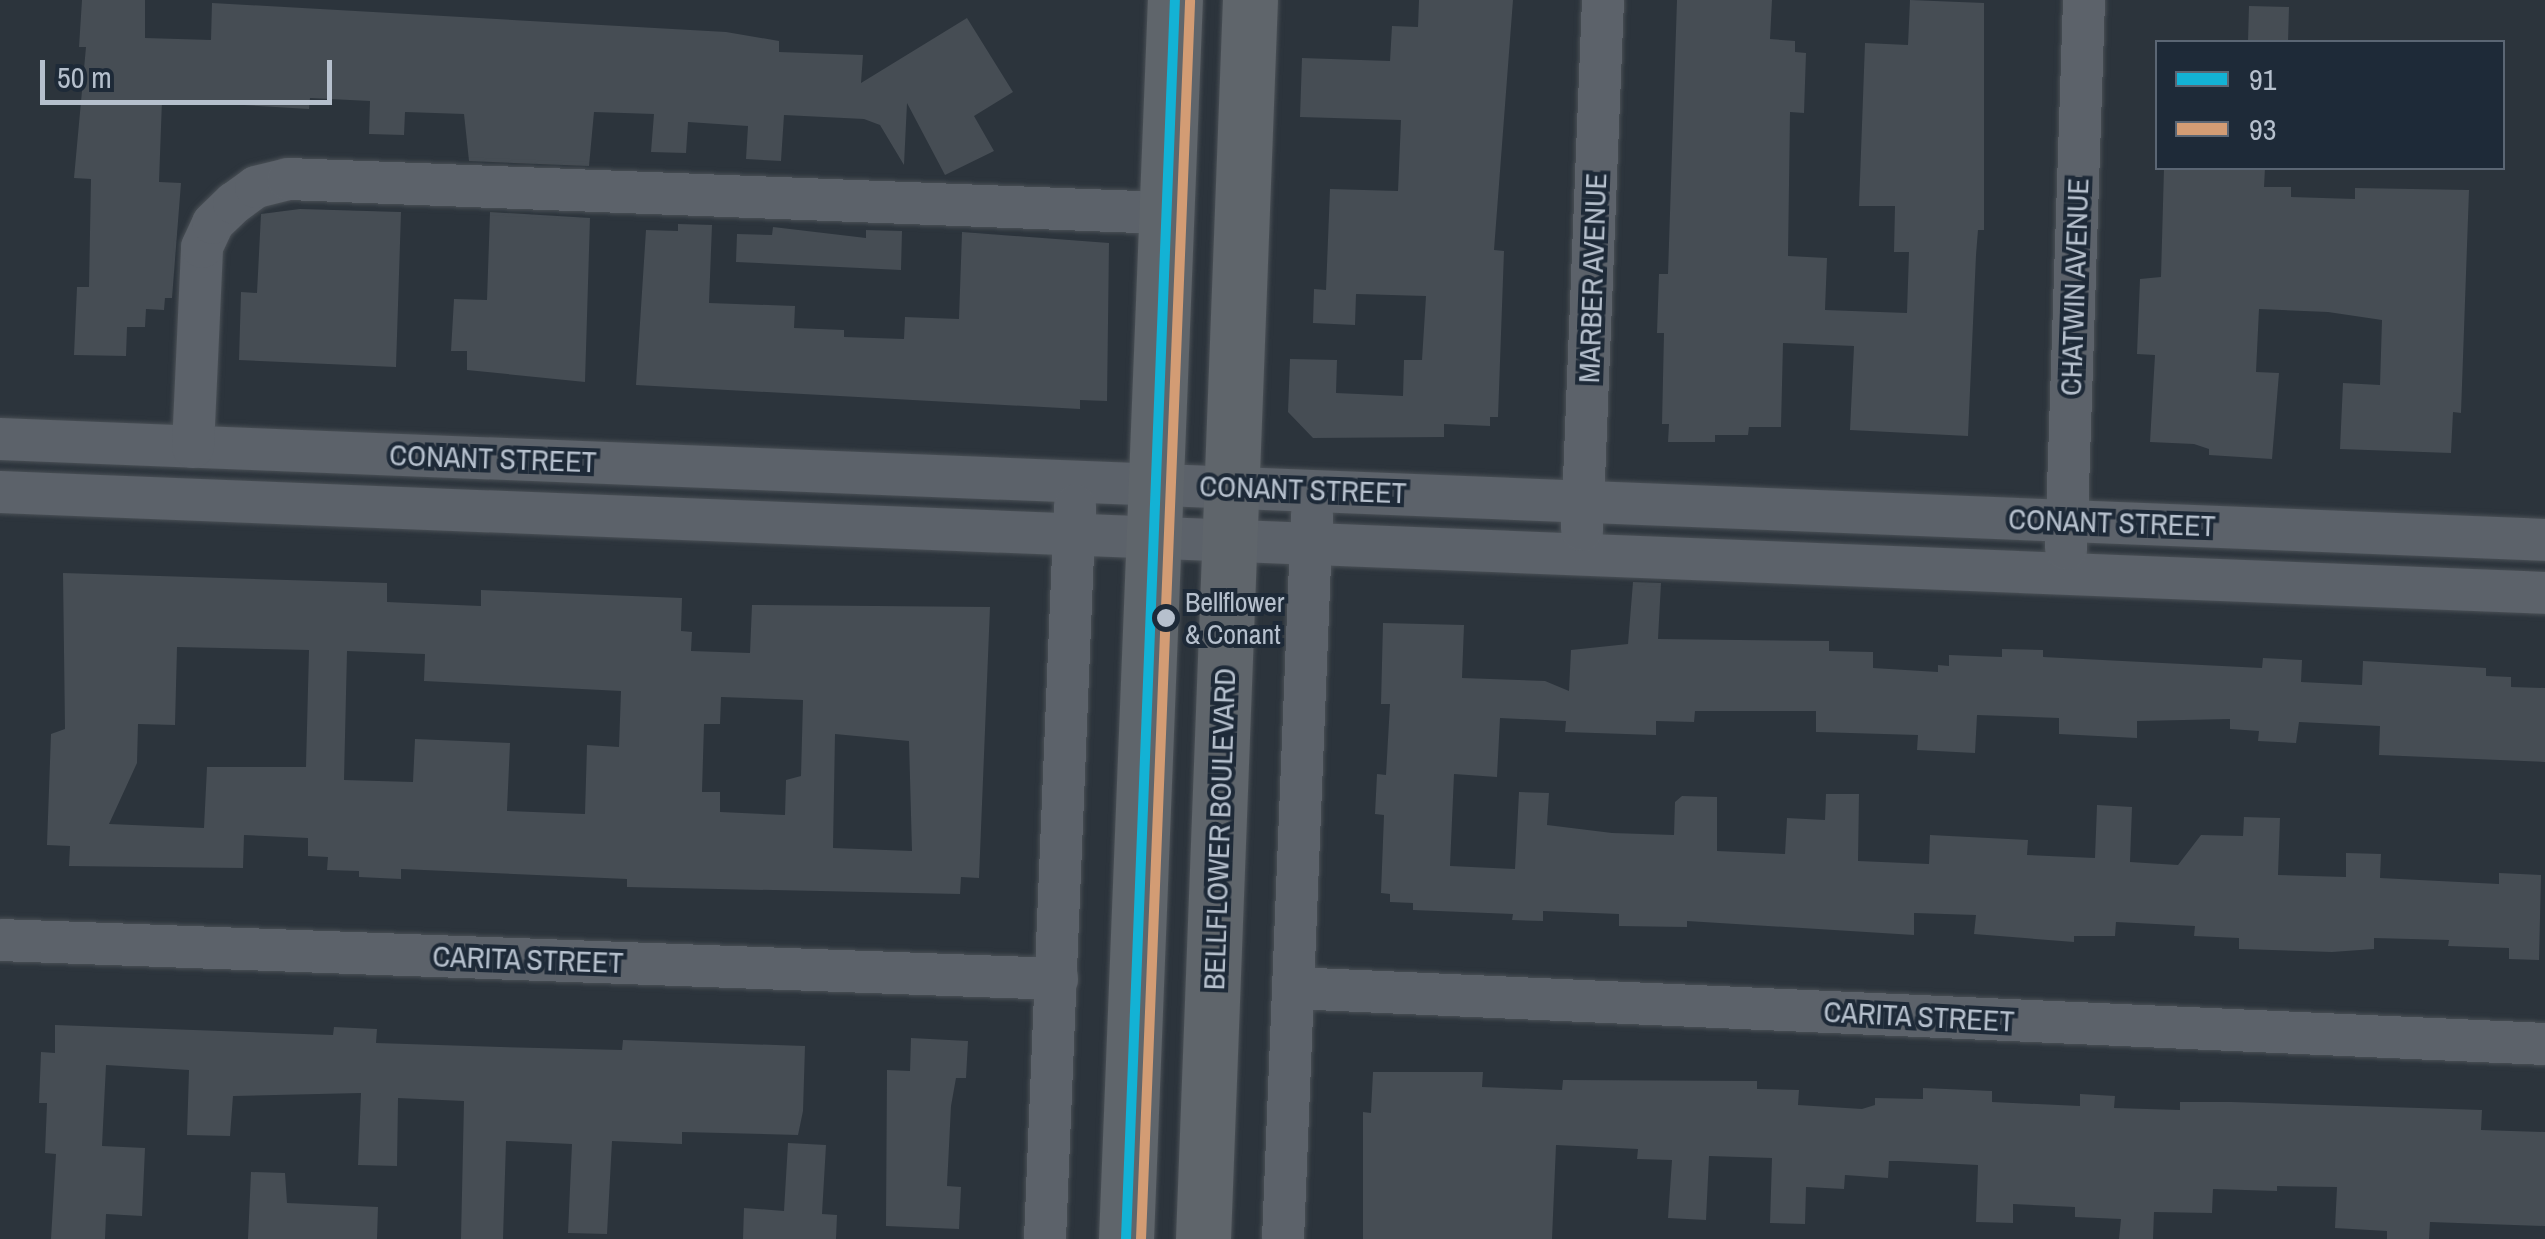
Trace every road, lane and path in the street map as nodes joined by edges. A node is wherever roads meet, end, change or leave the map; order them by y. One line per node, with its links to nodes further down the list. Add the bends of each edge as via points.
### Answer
1 (1175, 0): 5 (main road)
2 (1250, 0): 10 (main road, BELLFLOWER BOULEVARD)
3 (1602, 0): 13 (street, MARBER AVENUE)
4 (2084, 0): 14 (street, CHATWIN AVENUE)
5 (1166, 214): 7 (street, via 288,179 256,187 234,203 213,223 202,247); 9 (main road)
6 (0, 439): 7 (street, CONANT STREET)
7 (192, 447): 8 (street, CONANT STREET)
8 (1076, 480): 9 (street, CONANT STREET); 15 (street)
9 (1157, 484): 10 (street, CONANT STREET); 16 (main road)
10 (1233, 486): 11 (street, CONANT STREET); 18 (main road, BELLFLOWER BOULEVARD)
11 (1313, 490): 13 (street, CONANT STREET); 19 (street)
12 (0, 492): 15 (street, CONANT STREET)
13 (1583, 500): 14 (street, CONANT STREET); 21 (street, MARBER AVENUE)
14 (2067, 520): 17 (street, CONANT STREET); 22 (street, CHATWIN AVENUE)
15 (1074, 536): 16 (street, CONANT STREET); 25 (street)
16 (1156, 538): 18 (street, CONANT STREET); 29 (main road)
17 (2545, 540)
18 (1231, 542): 19 (street, CONANT STREET); 30 (main road, BELLFLOWER BOULEVARD)
19 (1311, 545): 21 (street, CONANT STREET); 26 (street)
20 (2545, 551): 23 (street)
21 (1580, 555): 22 (street, CONANT STREET)
22 (2065, 574): 23 (street, CONANT STREET)
23 (2544, 593)
24 (0, 940): 25 (street, CARITA STREET)
25 (1056, 979): 28 (street)
26 (1293, 988): 27 (street, CARITA STREET); 31 (street)
27 (2545, 1044)
28 (1045, 1239)
29 (1126, 1239)
30 (1202, 1239)
31 (1283, 1239)

